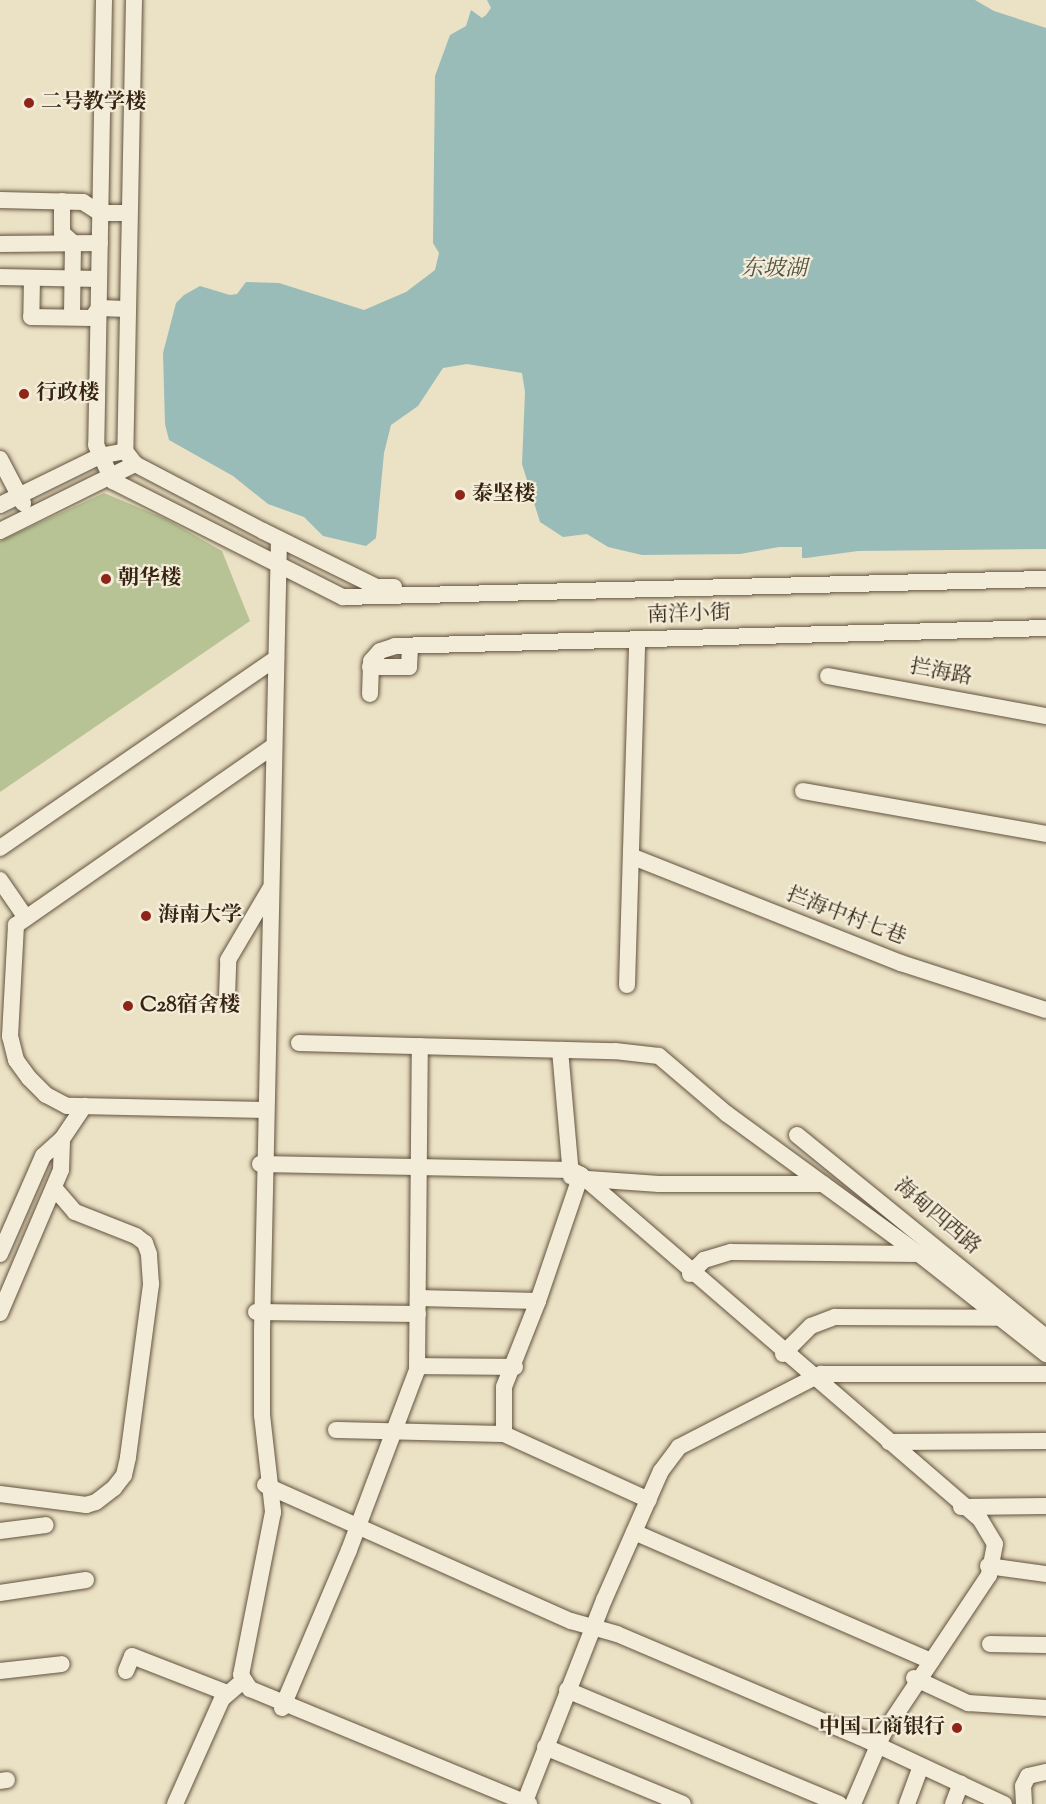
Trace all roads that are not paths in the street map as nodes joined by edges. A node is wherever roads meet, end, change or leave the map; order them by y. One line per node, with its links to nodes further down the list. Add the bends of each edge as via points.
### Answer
1 (104, 0): 5 (street)
2 (134, 0): 6 (street)
3 (0, 200): 4 (street)
4 (62, 201): 5 (street, via 83,202); 7 (street, via 62,233)
5 (100, 213): 6 (street); 8 (street)
6 (129, 213): 15 (street)
7 (73, 243): 8 (street); 9 (street); 12 (street)
8 (100, 243): 13 (street)
9 (0, 244)
10 (0, 277): 11 (street)
11 (32, 278): 12 (street); 16 (street, via 31,317)
12 (72, 279): 13 (street); 16 (street)
13 (99, 279): 14 (street)
14 (99, 308): 15 (street); 16 (street, via 92,318); 17 (street, via 96,446)
15 (128, 309): 18 (street)
16 (72, 317)
17 (100, 456): 18 (street); 20 (street); 21 (street)
18 (130, 457): 20 (street); 25 (street)
19 (0, 459): 21 (street)
20 (111, 476): 23 (street); 26 (street)
21 (19, 496): 22 (street); 23 (street)
22 (0, 505)
23 (29, 517): 24 (street)
24 (0, 531)
25 (276, 538): 26 (street); 27 (street, via 377,587)
26 (275, 563): 28 (street, via 344,597); 31 (street)
27 (1046, 571)
28 (1046, 579)
29 (1046, 628): 30 (street, 南洋小街)
30 (637, 639): 33 (street, 南洋小街, via 410,646 380,651 370,667); 41 (street)
31 (273, 665): 35 (street); 36 (street)
32 (828, 676): 34 (street, 拦海路)
33 (370, 694)
34 (1046, 716)
35 (271, 749): 43 (street); 44 (street)
36 (126, 766): 39 (street); 40 (street)
37 (803, 791): 38 (street)
38 (1046, 834)
39 (0, 848)
40 (0, 856)
41 (633, 857): 45 (street); 47 (street, 拦海中村七巷, via 901,963)
42 (0, 880): 44 (street)
43 (268, 894): 46 (street, via 228,960); 52 (street)
44 (26, 918): 51 (street, via 16,925 10,1036 16,1060 46,1095 67,1106)
45 (627, 985)
46 (227, 997)
47 (1046, 1010)
48 (299, 1043): 49 (street)
49 (420, 1046): 50 (street); 56 (street)
50 (560, 1050): 57 (street); 58 (street, via 642,1052 664,1059 727,1114)
51 (84, 1106): 52 (street); 54 (street)
52 (262, 1110): 55 (street)
53 (797, 1135): 68 (street, 海甸四西路)
54 (62, 1139): 59 (street, via 62,1170); 60 (street, via 43,1156)
55 (263, 1168): 56 (street); 65 (street)
56 (418, 1171): 57 (street); 64 (street)
57 (579, 1176): 58 (street, via 659,1184); 62 (street); 63 (street)
58 (823, 1184): 61 (street)
59 (54, 1188): 66 (street); 81 (street, via 75,1212 136,1236 145,1243 149,1254 151,1284 128,1457 124,1475 114,1488 86,1505)
60 (0, 1254)
61 (919, 1254): 62 (street, via 731,1252 709,1258); 67 (street)
62 (692, 1272): 69 (street)
63 (538, 1301): 64 (street); 72 (street)
64 (418, 1306): 65 (street); 71 (street)
65 (259, 1312): 80 (street, via 256,1416)
66 (0, 1313)
67 (1002, 1318): 69 (street, via 835,1317 811,1326); 70 (street)
68 (1046, 1337)
69 (784, 1352): 74 (street)
70 (1046, 1354)
71 (417, 1366): 72 (street); 76 (street)
72 (515, 1367): 77 (street, via 504,1387)
73 (1046, 1374): 74 (street)
74 (813, 1377): 79 (street); 82 (street, via 680,1447 666,1462)
75 (336, 1430): 76 (street)
76 (394, 1431): 77 (street); 86 (street)
77 (504, 1434): 82 (street)
78 (1046, 1441): 79 (street)
79 (889, 1442): 84 (street)
80 (268, 1490): 86 (street); 101 (street, via 235,1667)
81 (0, 1494)
82 (649, 1500): 88 (street)
83 (1046, 1506): 84 (street)
84 (963, 1507): 89 (street, via 985,1533)
85 (46, 1525): 87 (street)
86 (356, 1528): 93 (street); 103 (street)
87 (0, 1531)
88 (634, 1532): 93 (street); 96 (street)
89 (990, 1566): 90 (street); 96 (street)
90 (1046, 1574)
91 (86, 1580): 92 (street)
92 (0, 1593)
93 (591, 1630): 102 (street); 106 (street)
94 (990, 1644): 95 (street)
95 (1046, 1645)
96 (929, 1660): 100 (street)
97 (62, 1664): 98 (street)
98 (0, 1671)
99 (126, 1671): 101 (street, via 132,1656)
100 (916, 1679): 104 (street, via 974,1704); 106 (street)
101 (236, 1686): 103 (street, via 249,1695); 110 (street)
102 (567, 1690): 105 (street); 113 (street)
103 (284, 1706): 111 (street)
104 (1046, 1708)
105 (545, 1747): 111 (street); 112 (street)
106 (874, 1748): 107 (street); 114 (street); 115 (street)
107 (923, 1770): 109 (street); 116 (street); 117 (street)
108 (1046, 1772): 120 (street, via 1028,1776 1023,1786)
109 (958, 1792): 118 (street); 119 (street)
110 (175, 1804)
111 (523, 1804)
112 (683, 1804)
113 (839, 1804)
114 (846, 1804)
115 (853, 1804)
116 (907, 1804)
117 (914, 1804)
118 (990, 1804)
119 (1004, 1804)
120 (1024, 1804)

